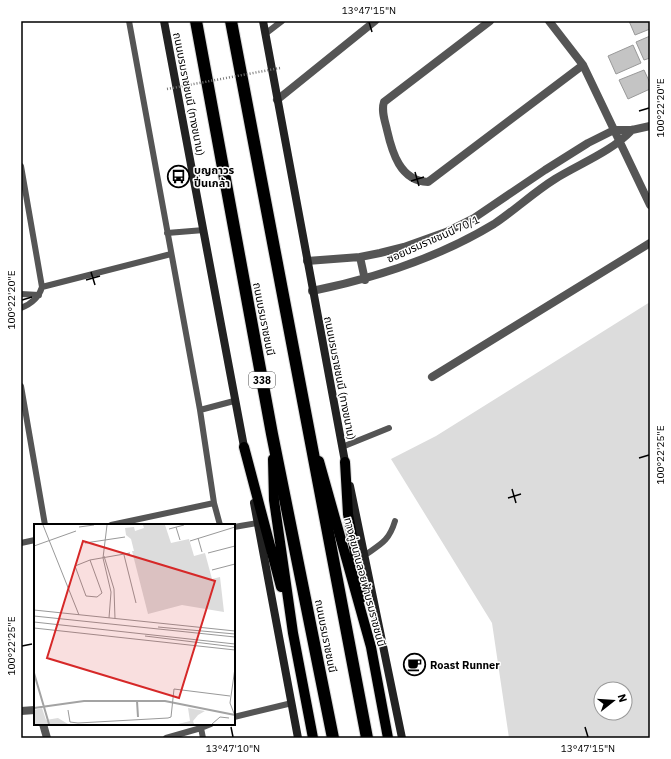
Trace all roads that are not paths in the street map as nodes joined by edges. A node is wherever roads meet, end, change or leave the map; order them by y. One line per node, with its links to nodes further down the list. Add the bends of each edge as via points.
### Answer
1 (129, 21): 20 (lane)
2 (164, 21): 19 (main road, ถนนบรมราชชนนี (ทางขนาน))
3 (196, 21): 37 (highway, ถนนบรมราชชนนี / 338)
4 (231, 21): 38 (highway, ถนนบรมราชชนนี)
5 (262, 21): 10 (main road, ถนนบรมราชชนนี (ทางขนาน))
6 (282, 21): 10 (lane)
7 (375, 21): 12 (street)
8 (490, 21): 11 (street, via 389,97 382,107 392,152 397,162 403,170 421,182 428,182)
9 (549, 21): 11 (street)
10 (265, 34): 12 (main road, ถนนบรมราชชนนี (ทางขนาน))
11 (583, 65): 14 (street)
12 (277, 100): 24 (main road, ถนนบรมราชชนนี (ทางขนาน))
13 (650, 126): 15 (street, ซอยบรมราชชนนี 70/1)
14 (614, 130): 15 (street, ซอยบรมราชชนนี 70/1); 16 (street); 23 (street, ซอยบรมราชชนนี 70/1, via 545,170 474,218 446,232 404,248)
15 (632, 130): 16 (street, ซอยบรมราชชนนี 70/1)
16 (620, 143): 18 (street); 25 (street, ซอยบรมราชชนนี 70/1, via 554,180 494,223 466,239 407,266)
17 (21, 166): 26 (lane)
18 (650, 205)
19 (204, 230): 20 (lane); 33 (main road, ถนนบรมราชชนนี (ทางขนาน))
20 (167, 233): 22 (lane)
21 (650, 244): 31 (street)
22 (171, 254): 26 (lane); 34 (lane)
23 (360, 257): 24 (street, ซอยบรมราชชนนี 70/1); 25 (street)
24 (307, 261): 27 (main road, ถนนบรมราชชนนี (ทางขนาน))
25 (365, 280): 27 (street, ซอยบรมราชชนนี 70/1)
26 (42, 287): 29 (lane)
27 (312, 291): 40 (main road, ถนนบรมราชชนนี (ทางขนาน))
28 (21, 294): 29 (lane)
29 (39, 295): 30 (lane, via 29,305)
30 (21, 308)
31 (432, 377)
32 (21, 386): 35 (lane)
33 (234, 401): 34 (lane); 39 (main road, ถนนบรมราชชนนี (ทางขนาน))
34 (200, 410): 42 (lane)
35 (23, 413): 45 (lane)
36 (389, 428): 40 (lane)
37 (272, 434): 52 (main road, 338, via 274,500); 66 (highway, ถนนบรมราชชนนี / 338)
38 (310, 435): 53 (main road, ทางคู่ขนานลอยฟ้าบรมราชชนนี, via 327,486); 67 (highway, ถนนบรมราชชนนี)
39 (244, 447): 44 (main road, ถนนบรมราชชนนี (ทางขนาน)); 52 (main road)
40 (342, 447): 41 (main road, ถนนบรมราชชนนี (ทางขนาน))
41 (345, 462): 51 (main road, ถนนบรมราชชนนี (ทางขนาน)); 53 (main road, via 348,514)
42 (214, 503): 46 (lane); 47 (lane)
43 (395, 521): 51 (lane, via 391,535 383,544)
44 (258, 523): 48 (lane); 54 (main road, ถนนบรมราชชนนี (ทางขนาน))
45 (45, 524)
46 (116, 524)
47 (220, 524)
48 (235, 527)
49 (34, 540): 50 (lane)
50 (21, 541)
51 (365, 555): 69 (main road, ถนนบรมราชชนนี (ทางขนาน))
52 (293, 633): 65 (main road, 338)
53 (371, 647): 68 (main road, ทางคู่ขนานลอยฟ้าบรมราชชนนี)
54 (292, 703): 57 (lane); 64 (main road, ถนนบรมราชชนนี (ทางขนาน))
55 (34, 710): 56 (street)
56 (21, 711)
57 (235, 717)
58 (43, 725): 61 (street)
59 (208, 725): 60 (lane)
60 (201, 728): 62 (lane); 63 (lane)
61 (46, 738)
62 (166, 738)
63 (203, 738)
64 (298, 738)
65 (313, 738)
66 (332, 738)
67 (367, 738)
68 (388, 738)
69 (402, 738)

